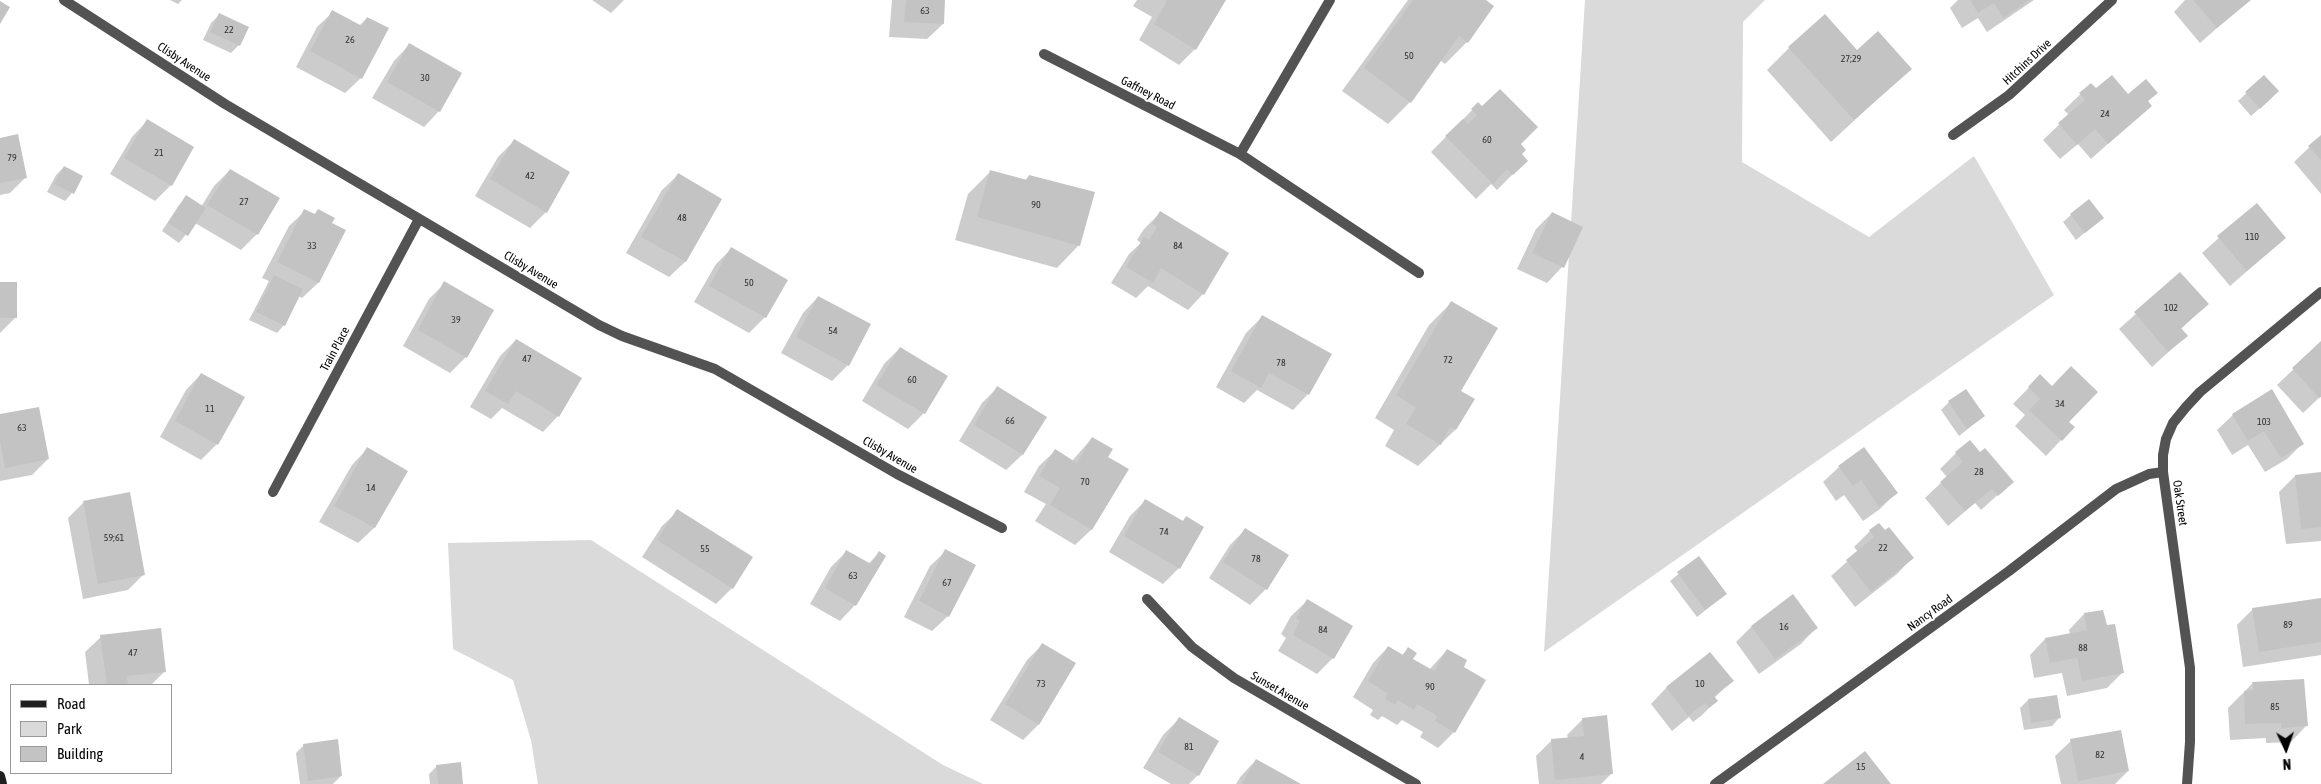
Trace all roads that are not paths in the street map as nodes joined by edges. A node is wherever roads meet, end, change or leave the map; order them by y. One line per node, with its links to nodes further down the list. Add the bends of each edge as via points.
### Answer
1 (64, 0): 7 (street, Clisby Avenue, via 225,104)
2 (1330, 0): 6 (street)
3 (2112, 0): 5 (street, Hitchins Drive, via 2009,95)
4 (1044, 54): 6 (street, Gaffney Road)
5 (1953, 135)
6 (1240, 154): 8 (street, Gaffney Road)
7 (419, 219): 11 (street, Train Place); 12 (street, Clisby Avenue, via 599,325 715,369 896,474)
8 (1419, 273)
9 (2321, 292): 10 (street, Oak Street, via 2186,407 2173,423 2166,439)
10 (2163, 472): 17 (street, Nancy Road, via 2149,474 2116,489 2009,571); 18 (street, Oak Street, via 2190,668)
11 (272, 492)
12 (1002, 528)
13 (1147, 599): 16 (street, Sunset Avenue, via 1192,647 1234,678)
14 (0, 776): 15 (main road)
15 (2, 784)
16 (1416, 784)
17 (1715, 784)
18 (2187, 784)

